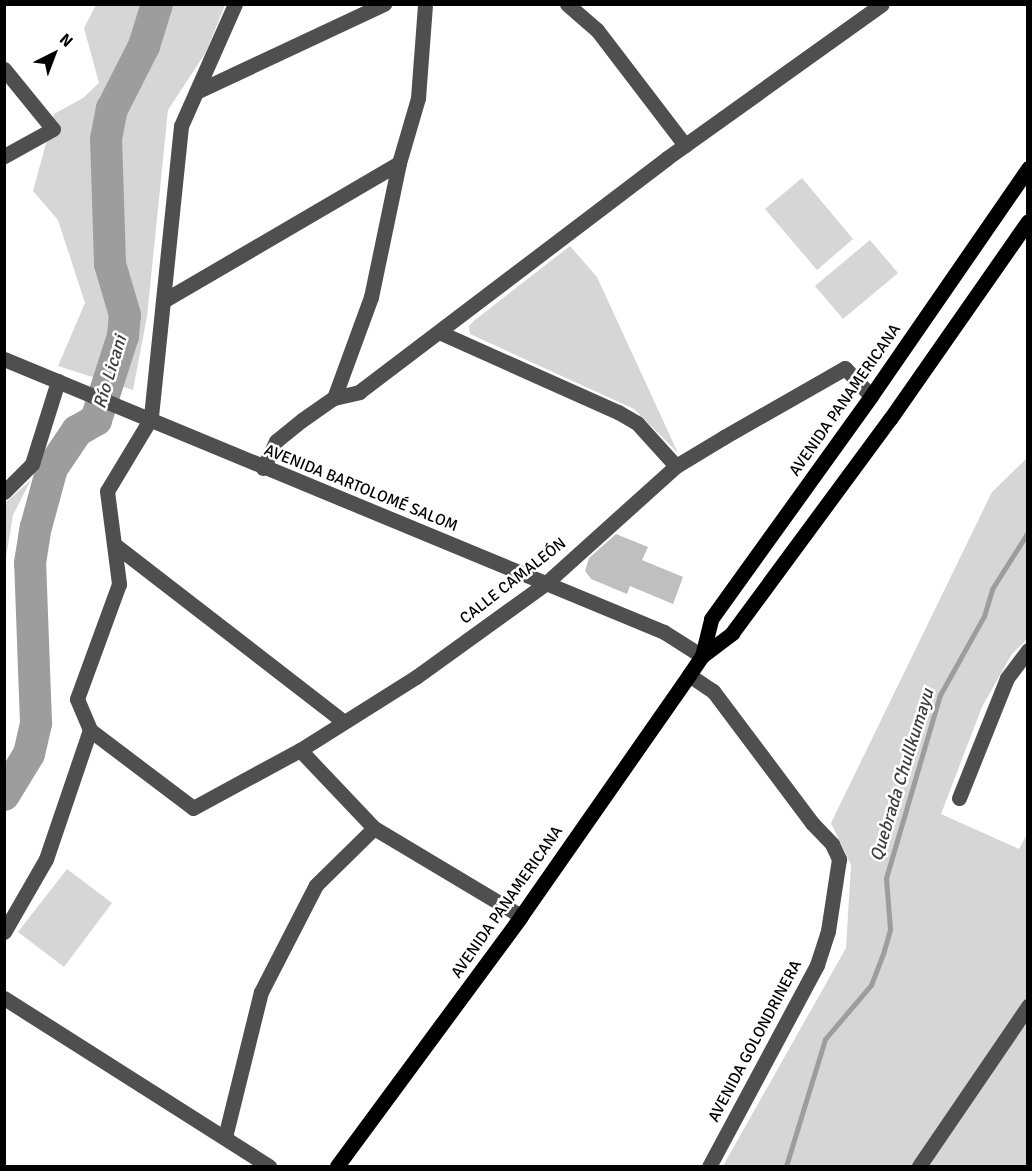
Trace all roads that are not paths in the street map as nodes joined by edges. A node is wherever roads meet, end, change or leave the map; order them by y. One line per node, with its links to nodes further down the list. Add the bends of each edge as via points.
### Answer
1 (235, 4): 7 (street)
2 (384, 4): 7 (street)
3 (425, 4): 10 (street, via 418,98)
4 (567, 4): 8 (street, via 597,30)
5 (882, 4): 8 (street)
6 (4, 69): 9 (street, via 53,129)
7 (196, 92): 13 (street, via 182,126)
8 (685, 145): 14 (street)
9 (4, 156)
10 (399, 163): 13 (street); 18 (street, via 371,297)
11 (1028, 168): 17 (main road, AVENIDA PANAMERICANA)
12 (1028, 221): 26 (main road, AVENIDA PANAMERICANA, via 890,419 732,633)
13 (163, 301): 19 (street)
14 (441, 333): 18 (street, via 359,392); 20 (street, via 618,412 637,423)
15 (4, 359): 16 (street, AVENIDA BARTOLOMÉ SALOM)
16 (58, 381): 19 (street, AVENIDA BARTOLOMÉ SALOM); 22 (street, via 32,464)
17 (872, 396): 20 (street, CALLE CAMALEÓN, via 845,368); 26 (main road, AVENIDA PANAMERICANA, via 711,619)
18 (334, 398): 21 (street, via 276,441)
19 (151, 418): 21 (street, AVENIDA BARTOLOMÉ SALOM); 23 (street, via 107,491)
20 (676, 466): 24 (street, CALLE CAMALEÓN)
21 (263, 468): 24 (street, AVENIDA BARTOLOMÉ SALOM)
22 (4, 492)
23 (115, 545): 28 (street); 29 (street, via 119,584 77,699)
24 (545, 584): 26 (street, AVENIDA BARTOLOMÉ SALOM, via 664,632); 28 (street, CALLE CAMALEÓN, via 416,677)
25 (1026, 655): 31 (street, via 1007,678)
26 (702, 656): 27 (main road, AVENIDA PANAMERICANA)
27 (689, 675): 33 (main road, AVENIDA PANAMERICANA); 40 (street, AVENIDA GOLONDRINERA, via 713,691 812,824 832,844 839,859 828,931 817,965)
28 (343, 721): 30 (street, CALLE CAMALEÓN)
29 (90, 730): 30 (street, CALLE CAMALEÓN, via 193,808); 34 (street, via 46,859)
30 (300, 750): 32 (street)
31 (959, 798)
32 (374, 828): 33 (street); 37 (street, via 316,885 261,992)
33 (521, 916): 39 (main road, AVENIDA PANAMERICANA)
34 (4, 932)
35 (4, 998): 37 (street)
36 (1028, 1006): 41 (street)
37 (225, 1137): 38 (street)
38 (269, 1167)
39 (337, 1167)
40 (709, 1167)
41 (919, 1167)

